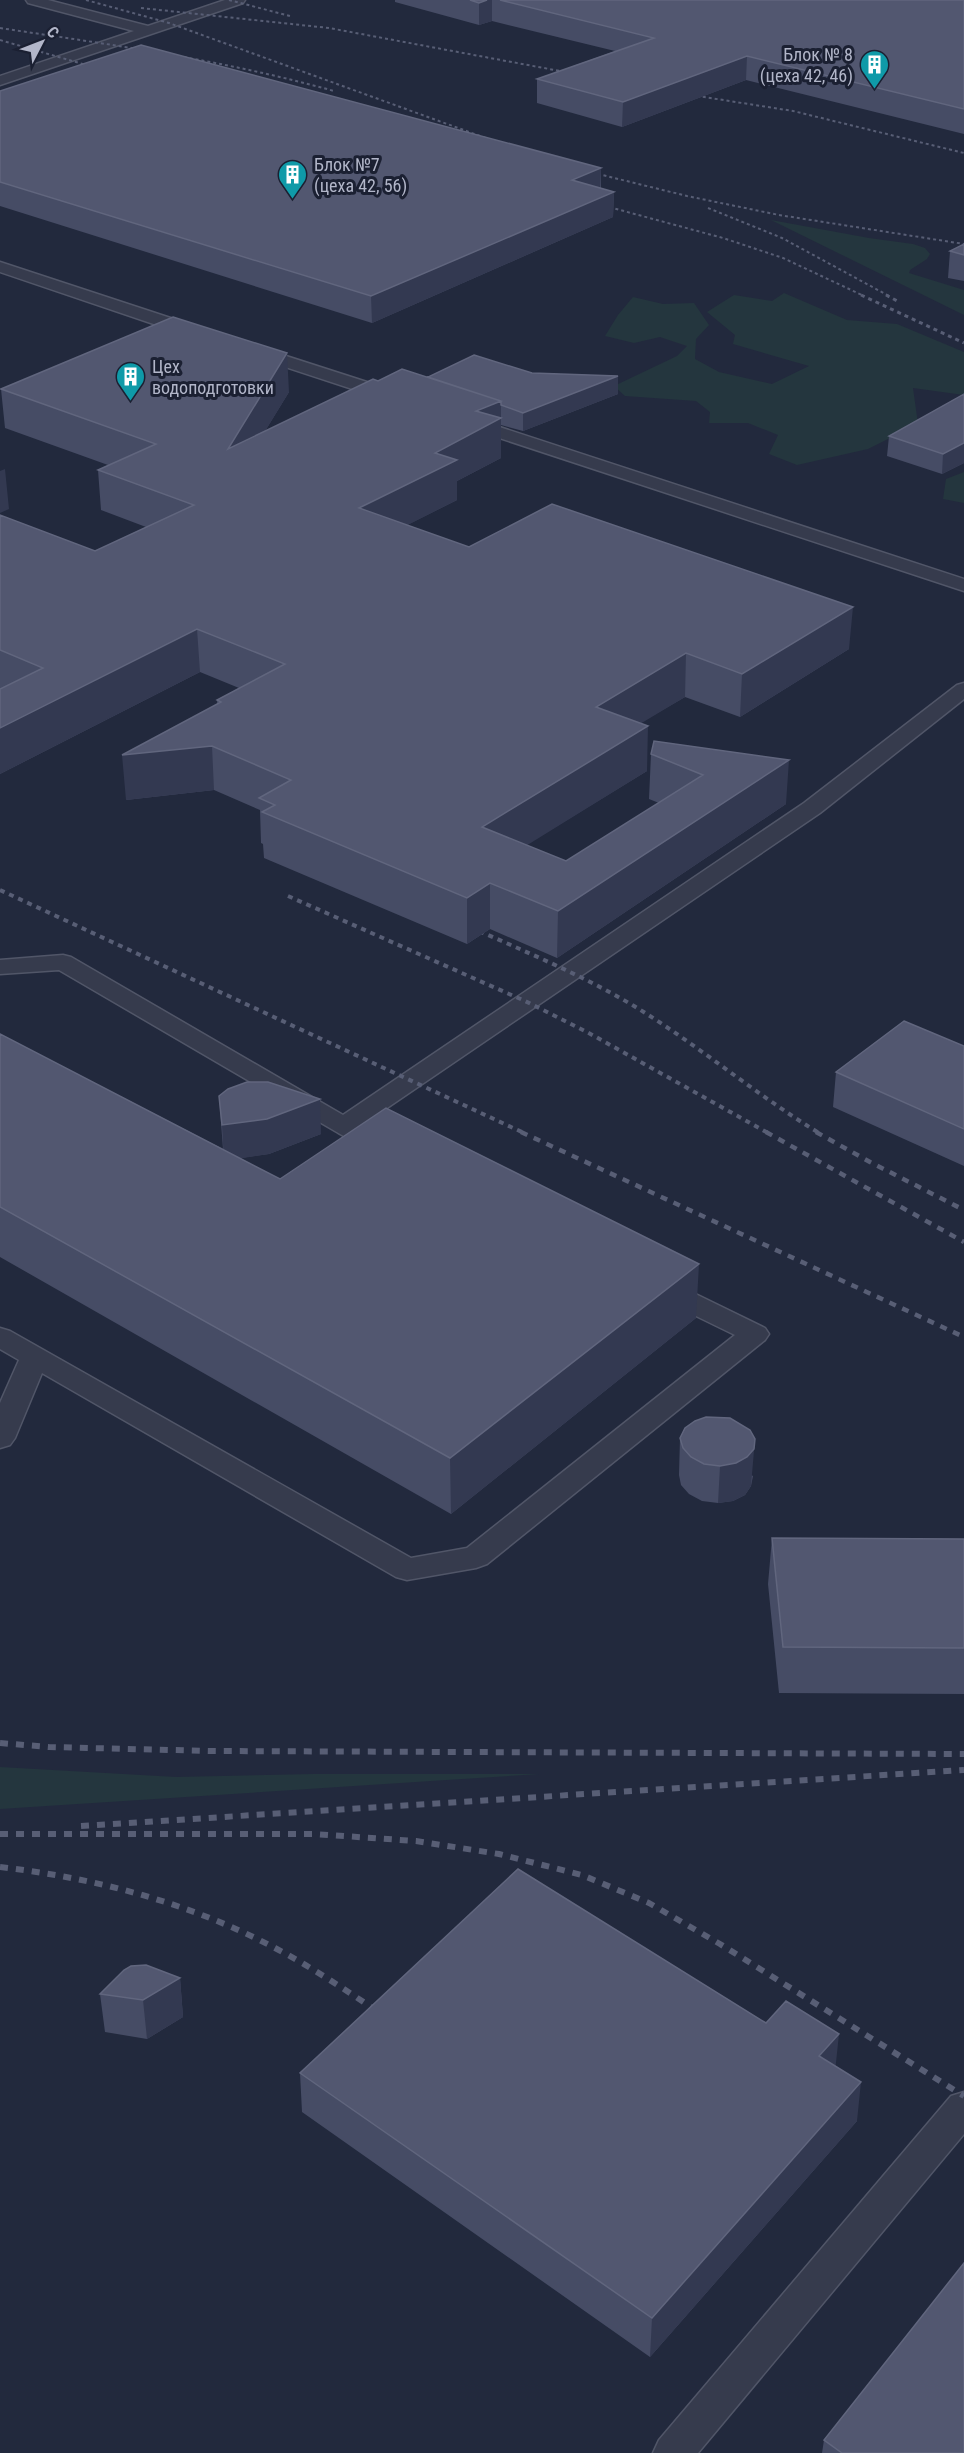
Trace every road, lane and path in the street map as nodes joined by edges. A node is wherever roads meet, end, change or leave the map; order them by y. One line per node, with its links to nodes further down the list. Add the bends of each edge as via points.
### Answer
1 (33, 0): 3 (lane)
2 (238, 0): 3 (lane)
3 (147, 30): 4 (lane)
4 (0, 81)
5 (0, 267): 6 (lane)
6 (216, 338)
7 (238, 346): 8 (lane)
8 (408, 402)
9 (454, 417): 10 (lane)
10 (964, 585)
11 (964, 689): 13 (lane, via 812,808)
12 (0, 967): 13 (lane, via 63,962)
13 (344, 1126): 14 (lane)
14 (407, 1158)
15 (640, 1277): 17 (lane, via 755,1334 476,1557 407,1569)
16 (0, 1337): 17 (lane)
17 (34, 1357): 18 (lane)
18 (0, 1438)
19 (964, 2107): 20 (lane)
20 (673, 2453)

